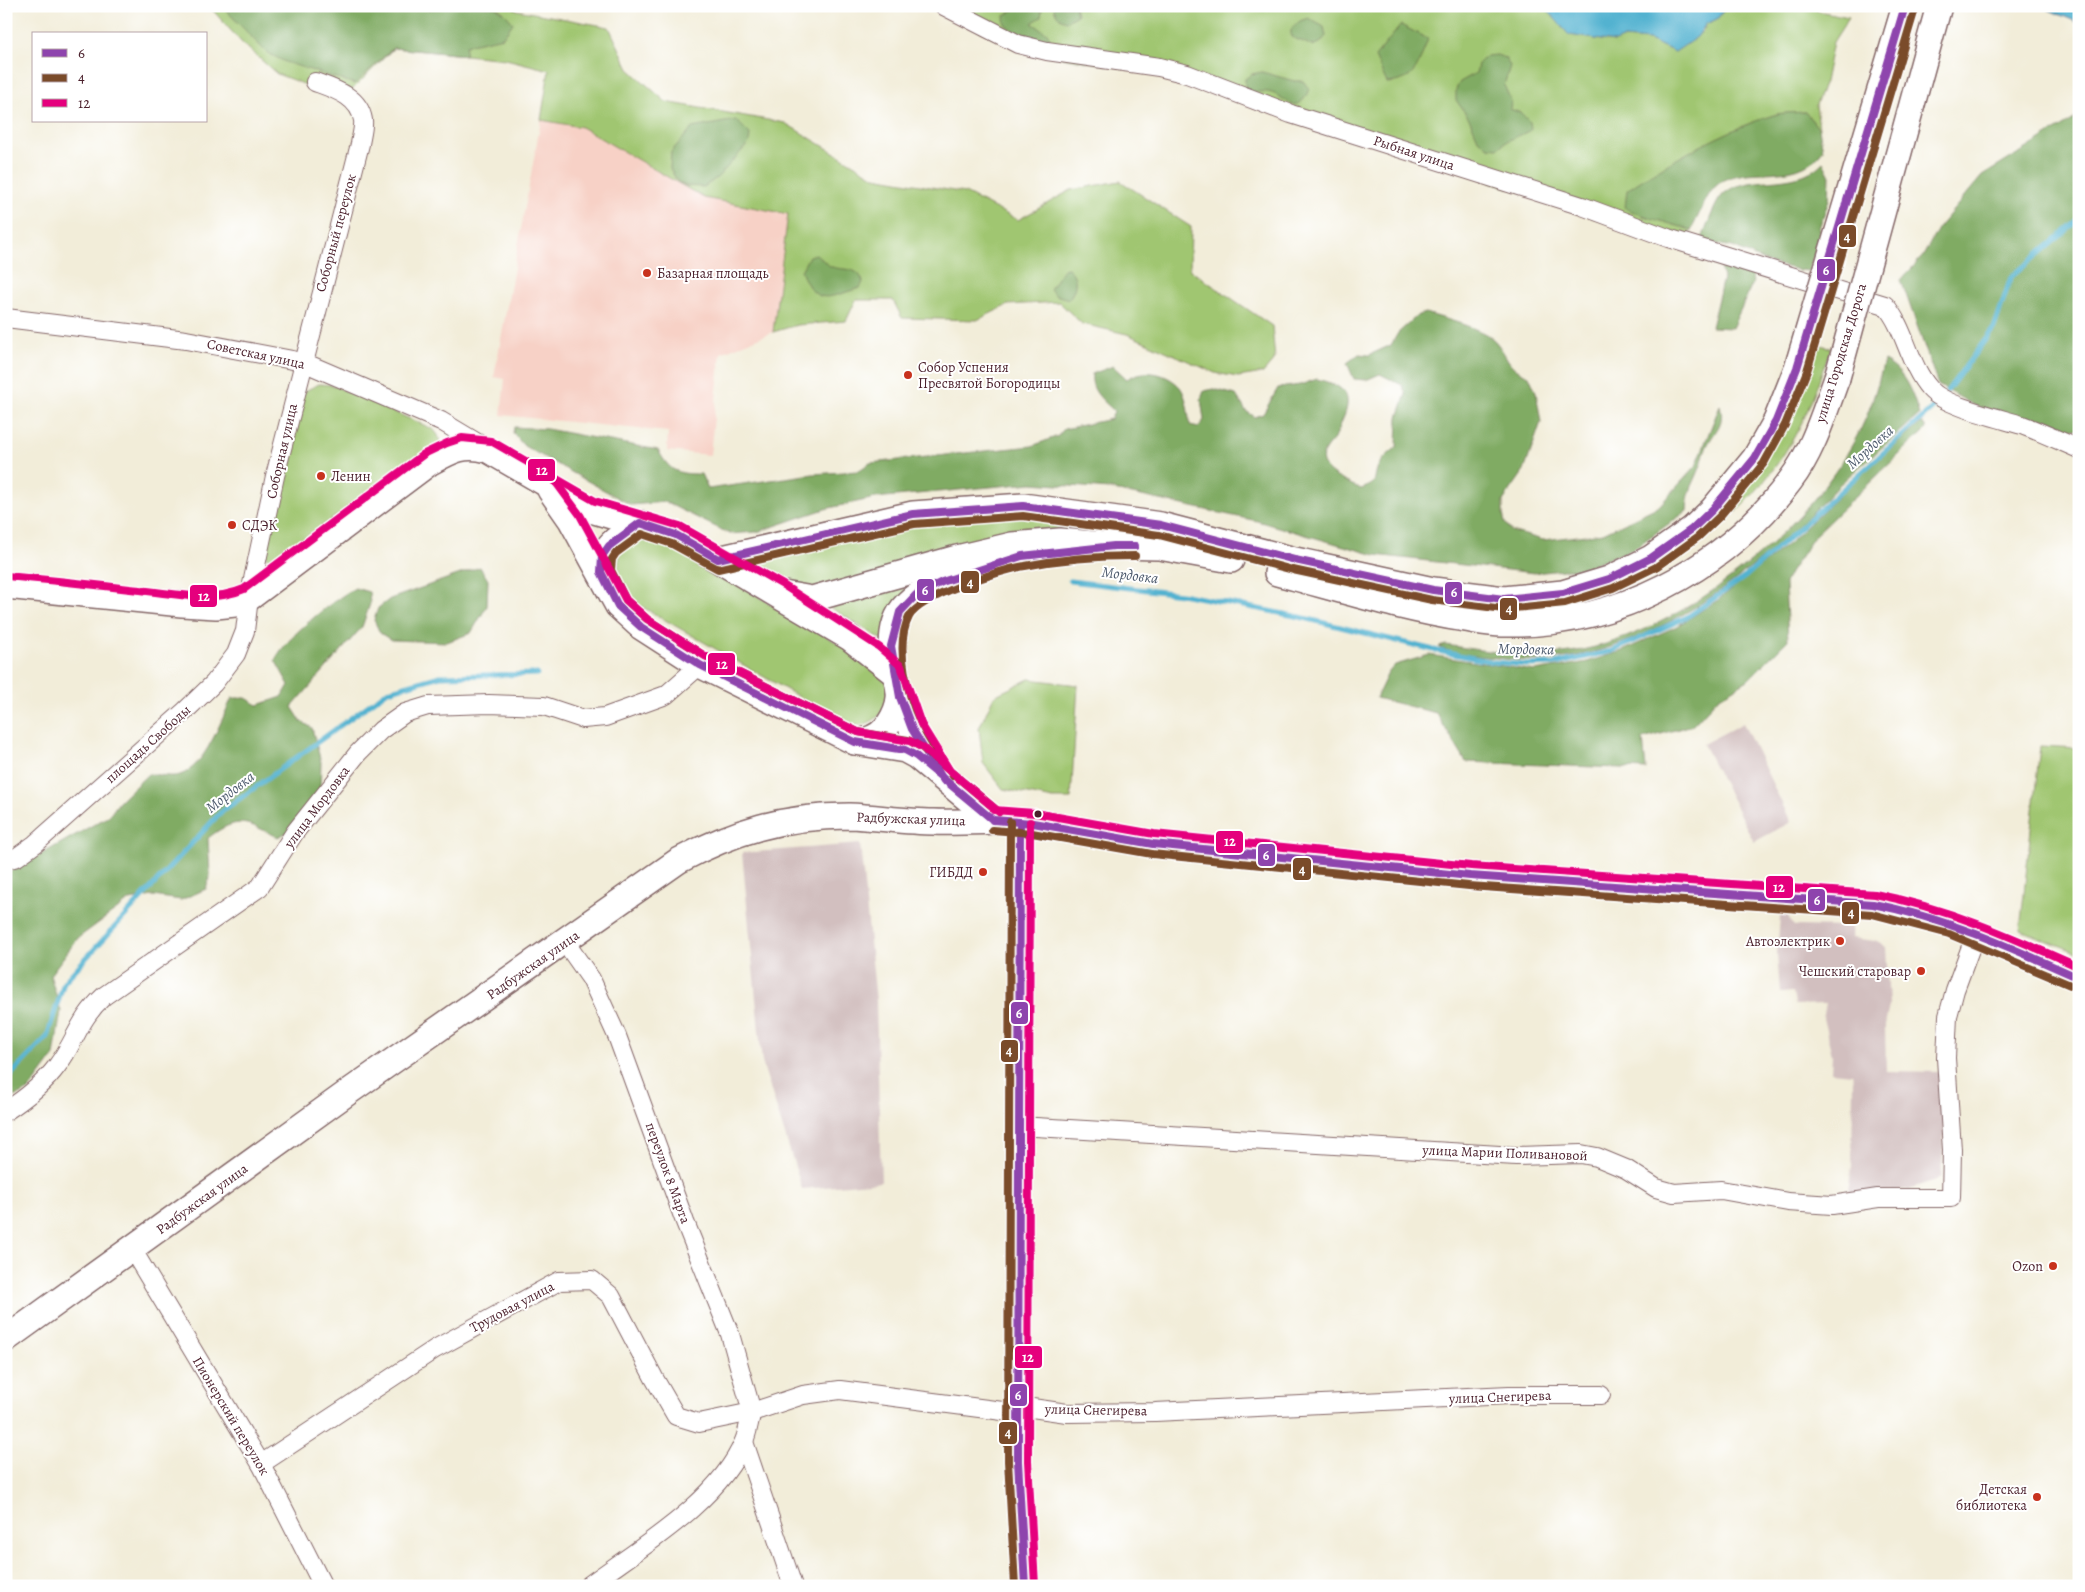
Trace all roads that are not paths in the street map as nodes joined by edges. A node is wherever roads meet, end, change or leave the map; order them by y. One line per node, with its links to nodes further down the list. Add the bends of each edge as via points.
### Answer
1 (944, 6): 7 (street, Рыбная улица, via 1018,44 1187,74 1291,114 1582,206 1668,238 1885,305 1902,331 1917,371 1931,391 1964,408 2024,426)
2 (1905, 6): 12 (main road, bridge, via 1797,368 1776,421 1755,458 1692,529 1651,558 1609,579 1563,593 1504,598 1433,590 1295,560 1162,525 1023,506 914,514)
3 (1939, 6): 11 (main road, улица Городская Дорога, bridge, via 1837,378 1815,437 1791,480 1759,518 1718,554 1664,587 1617,607 1566,620 1502,624 1431,614 1216,556 1159,547)
4 (315, 82): 6 (street, Соборный переулок, via 344,94 356,104 363,120 360,144)
5 (6, 318): 6 (street, Советская улица, via 186,340)
6 (303, 362): 8 (street, Советская улица, via 441,421); 16 (street, Соборная улица)
7 (2079, 449)
8 (488, 450): 9 (main road, улица Городская Дорога); 16 (main road, via 472,446 455,450 429,463)
9 (546, 484): 10 (main road, улица Городская Дорога, via 591,510); 13 (main road, улица Городская Дорога)
10 (640, 523): 12 (main road, улица Городская Дорога, via 676,534); 13 (main road, via 608,546 602,556)
11 (1114, 546): 15 (main road, улица Городская Дорога, via 1060,541 1012,545 812,599); 18 (main road, улица Городская Дорога, via 1022,556 942,582 916,595 900,612 893,631)
12 (718, 559): 15 (main road, улица Городская Дорога)
13 (601, 572): 17 (main road, улица Городская Дорога, via 618,606 641,627)
14 (6, 586): 16 (main road, via 216,606)
15 (778, 593): 18 (main road, улица Городская Дорога, via 850,638)
16 (250, 598): 24 (street, площадь Свободы, via 245,631 236,654 214,683 35,844 17,857)
17 (700, 666): 20 (main road, улица Городская Дорога); 28 (street, улица Мордовка, via 666,695 605,717 583,719 544,706 479,704 428,706 405,713 381,730 358,753 295,832 260,887 104,996 90,1009 59,1064 43,1083)
18 (894, 673): 19 (main road, улица Городская Дорога)
19 (900, 697): 20 (main road, via 897,710 875,737); 21 (main road, улица Городская Дорога, via 912,729)
20 (855, 742): 21 (main road, улица Городская Дорога, via 905,750)
21 (942, 778): 22 (main road, улица Городская Дорога)
22 (993, 820): 23 (main road, Радбужская улица); 26 (main road, Радбужская улица, via 933,822 850,816 811,817 740,832 678,861)
23 (1020, 822): 25 (street, Радбужская улица, via 1153,844 1470,876 1873,904 1924,914); 29 (street)
24 (6, 860)
25 (1976, 933): 27 (street, Радбужская улица); 29 (street, улица Марии Поливановой, via 1954,990 1948,1016 1946,1058 1952,1150 1951,1198 1878,1198 1832,1205 1788,1202 1722,1190 1674,1193 1649,1184 1613,1163 1581,1154 1516,1156)
26 (565, 942): 30 (main road, Радбужская улица, via 347,1093); 33 (street, переулок 8 Марта, via 591,979 617,1036 730,1334)
27 (2079, 978)
28 (6, 1112)
29 (1019, 1126): 34 (street)
30 (132, 1249): 31 (main road, Радбужская улица); 36 (street, Пионерский переулок)
31 (6, 1340)
32 (1600, 1395): 34 (street, улица Снегирева, via 1525,1395 1155,1412 1068,1412 1032,1408)
33 (752, 1412): 34 (street, улица Снегирева, via 803,1395 840,1390); 35 (street); 36 (street, Трудовая улица, via 699,1424 676,1416 611,1296 592,1280 559,1281 434,1349)
34 (1018, 1413): 40 (street)
35 (744, 1442): 38 (street, via 727,1471 693,1509); 39 (street)
36 (261, 1464): 37 (street, Пионерский переулок)
37 (324, 1586)
38 (588, 1586)
39 (793, 1586)
40 (1025, 1586)

